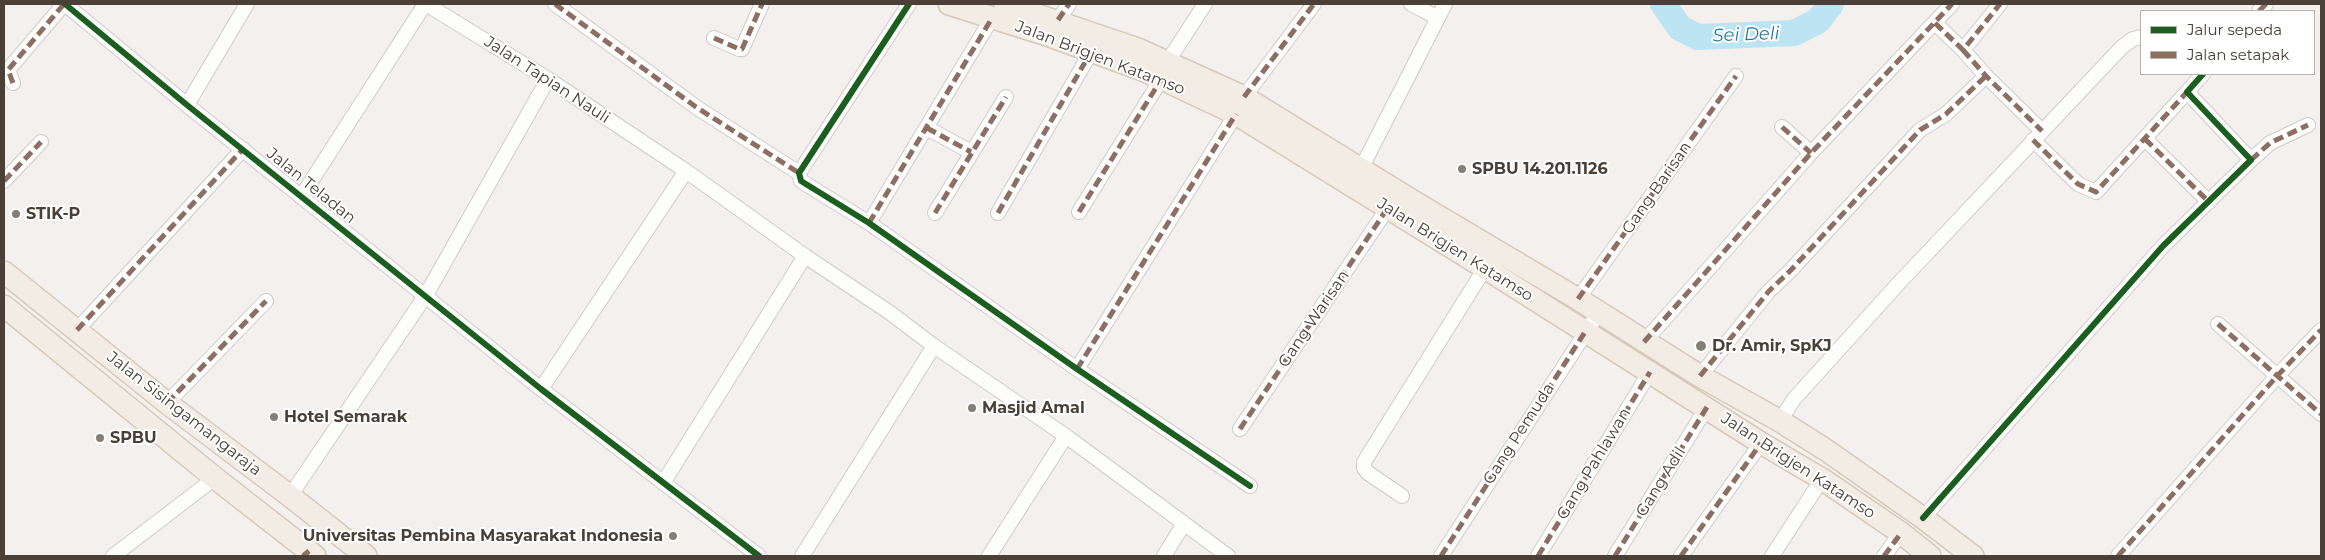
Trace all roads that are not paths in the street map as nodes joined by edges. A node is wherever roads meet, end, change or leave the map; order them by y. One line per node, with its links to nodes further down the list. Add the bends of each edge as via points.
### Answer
1 (65, 4): 27 (street, via 8,70); 30 (street, Jalan Teladan)
2 (247, 4): 30 (street)
3 (425, 4): 26 (street, Jalan Tapian Nauli); 46 (street)
4 (555, 4): 44 (street, via 696,107)
5 (762, 4): 19 (street, via 742,49)
6 (909, 4): 44 (street)
7 (949, 4): 14 (main road, Jalan Brigjen Katamso)
8 (1204, 4): 22 (street)
9 (1314, 4): 31 (street)
10 (1411, 4): 16 (street)
11 (1445, 4): 16 (street)
12 (1952, 4): 17 (street)
13 (2000, 4): 20 (street)
14 (999, 11): 15 (main road, Jalan Brigjen Katamso); 21 (main road, Jalan Brigjen Katamso); 33 (street)
15 (1063, 12): 22 (main road, Jalan Brigjen Katamso)
16 (1438, 18): 42 (street)
17 (1935, 23): 20 (street); 40 (street)
18 (2140, 37): 35 (street, via 2122,47)
19 (714, 38)
20 (1964, 50): 25 (street)
21 (1092, 52): 22 (main road, Jalan Brigjen Katamso); 52 (street)
22 (1165, 69): 31 (main road, Jalan Brigjen Katamso); 49 (street)
23 (2202, 75): 28 (street)
24 (1736, 76): 58 (street, Gang Barisan)
25 (1986, 76): 35 (street); 71 (street, via 1946,114 1920,130 1769,291)
26 (548, 78): 43 (street, Jalan Tapian Nauli); 57 (street)
27 (13, 83)
28 (2187, 92): 36 (street); 41 (street)
29 (1006, 97): 39 (street)
30 (187, 105): 38 (street, Jalan Teladan)
31 (1240, 106): 42 (main road, Jalan Brigjen Katamso); 48 (main road, Jalan Brigjen Katamso); 68 (street)
32 (2308, 125): 41 (street, via 2270,143)
33 (927, 128): 39 (street); 53 (street)
34 (1782, 128): 40 (street)
35 (2038, 136): 36 (street, via 2078,184 2096,192); 76 (street, via 1898,284 1794,399)
36 (2145, 139): 47 (street)
37 (41, 142): 45 (street)
38 (242, 149): 46 (street, Jalan Teladan); 63 (street)
39 (971, 152): 51 (street)
40 (1811, 153): 66 (street)
41 (2251, 160): 47 (street)
42 (1361, 169): 50 (main road, Jalan Brigjen Katamso)
43 (686, 171): 54 (street); 72 (street)
44 (799, 173): 53 (street, via 801,181)
45 (4, 181)
46 (301, 197): 57 (street, Jalan Teladan)
47 (2209, 202): 86 (street, via 2163,246)
48 (1387, 209): 50 (main road, Jalan Brigjen Katamso); 77 (street, Gang Warisan)
49 (1079, 212)
50 (1411, 212): 55 (main road, Jalan Brigjen Katamso); 58 (main road, Jalan Brigjen Katamso)
51 (935, 213)
52 (998, 213)
53 (869, 223): 68 (street)
54 (805, 256): 67 (street); 82 (street)
55 (1485, 268): 65 (main road, Jalan Brigjen Katamso); 85 (street, via 1364,462 1368,473)
56 (4, 272): 63 (main road, Jalan Sisingamangaraja)
57 (426, 295): 72 (street, Jalan Teladan); 84 (street)
58 (1578, 299): 61 (main road, Jalan Brigjen Katamso)
59 (266, 301): 73 (street)
60 (4, 306): 80 (main road, Jalan Sisingamangaraja)
61 (1599, 312): 65 (street, Gang Pemuda); 66 (main road, Jalan Brigjen Katamso)
62 (2218, 324): 70 (street)
63 (77, 330): 73 (main road, Jalan Sisingamangaraja)
64 (2321, 330): 70 (street)
65 (1585, 332): 69 (main road, Jalan Brigjen Katamso); 97 (street, Gang Pemuda)
66 (1644, 342): 71 (main road, Jalan Brigjen Katamso)
67 (934, 346): 78 (street); 93 (street)
68 (1077, 369): 83 (street)
69 (1650, 372): 74 (main road, Jalan Brigjen Katamso); 98 (street, Gang Pahlawan)
70 (2278, 375): 75 (street); 105 (street)
71 (1700, 376): 76 (main road, Jalan Brigjen Katamso)
72 (541, 389): 82 (street, Jalan Teladan)
73 (167, 403): 84 (main road, Jalan Sisingamangaraja)
74 (1707, 407): 79 (main road, Jalan Brigjen Katamso); 99 (street, Gang Adil)
75 (2321, 414)
76 (1780, 421): 86 (main road, Jalan Brigjen Katamso)
77 (1240, 429)
78 (1066, 436): 87 (street); 94 (street)
79 (1761, 444): 81 (main road, Jalan Brigjen Katamso); 100 (street)
80 (215, 478): 89 (main road, Jalan Sisingamangaraja); 90 (street)
81 (1822, 479): 88 (main road, Jalan Brigjen Katamso); 101 (street)
82 (663, 484): 92 (street, Jalan Teladan)
83 (1250, 486)
84 (290, 496): 91 (main road, Jalan Sisingamangaraja)
85 (1402, 496)
86 (1923, 518): 104 (main road, Jalan Brigjen Katamso)
87 (1183, 525): 95 (street); 96 (street)
88 (1900, 533): 102 (street); 103 (main road, Jalan Brigjen Katamso)
89 (309, 554)
90 (113, 556)
91 (366, 556)
92 (759, 556)
93 (802, 556)
94 (989, 556)
95 (1164, 556)
96 (1228, 556)
97 (1441, 556)
98 (1538, 556)
99 (1615, 556)
100 (1682, 556)
101 (1772, 556)
102 (1884, 556)
103 (1930, 556)
104 (1973, 556)
105 (2118, 556)

